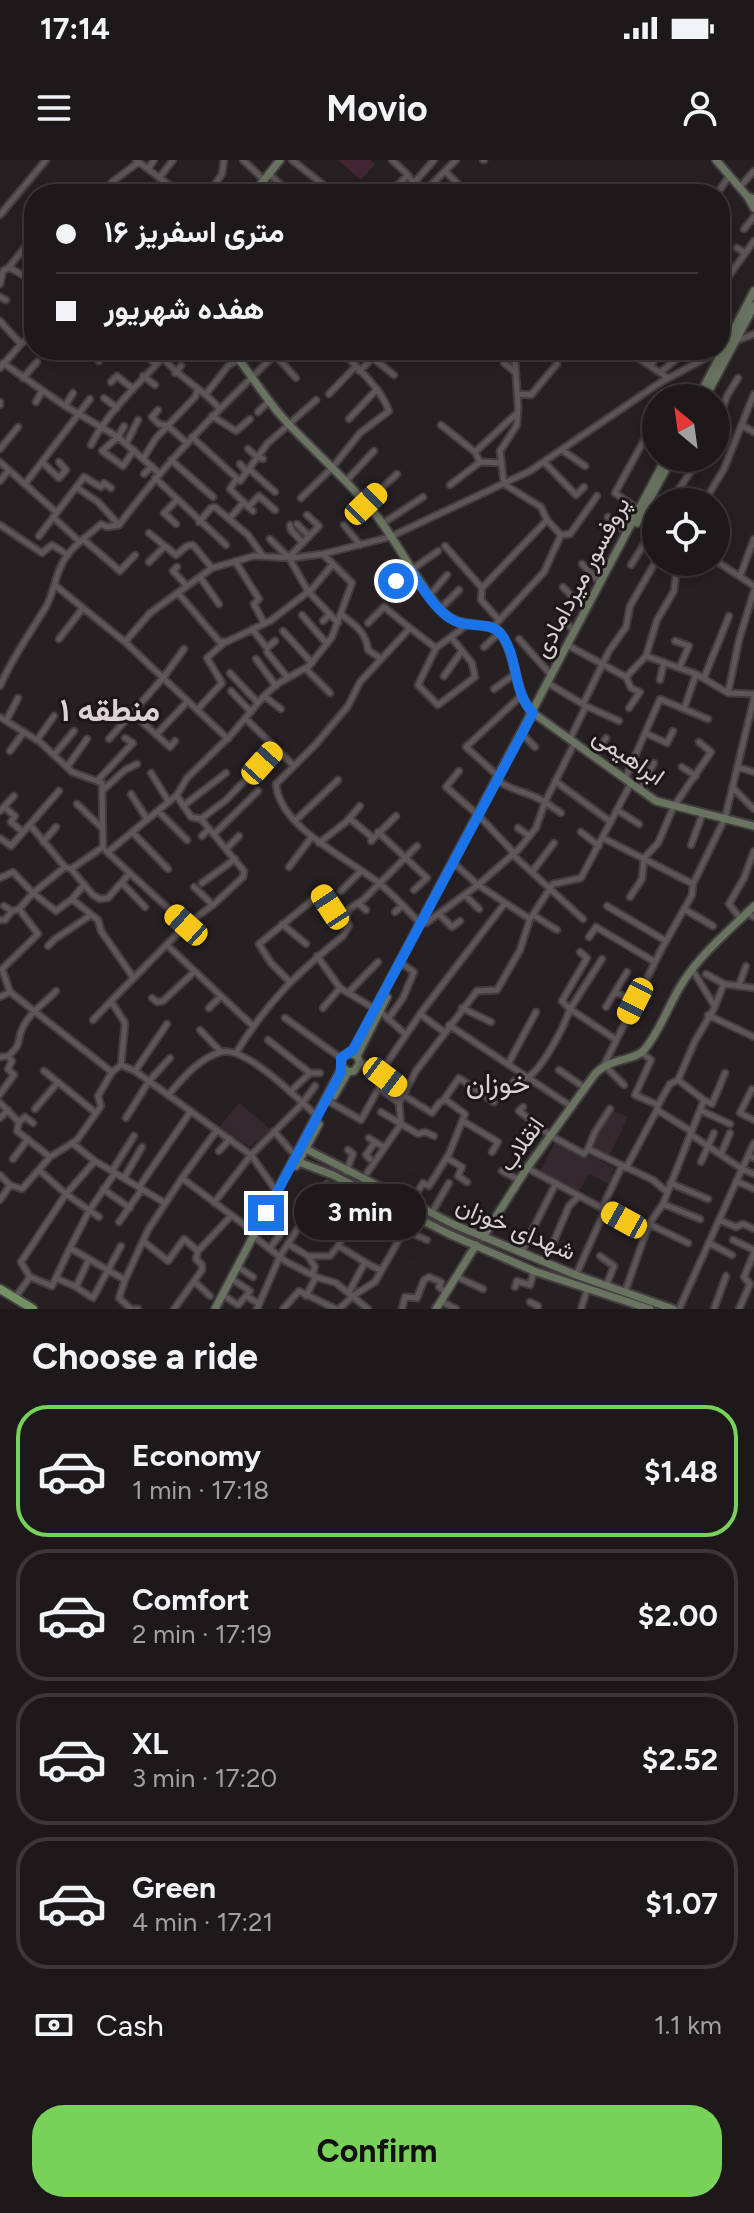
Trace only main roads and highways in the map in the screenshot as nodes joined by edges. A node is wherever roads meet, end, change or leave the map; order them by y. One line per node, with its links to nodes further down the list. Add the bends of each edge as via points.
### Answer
1 (716, 160): 4 (main road)
2 (278, 161): 3 (main road)
3 (261, 184)
4 (750, 198): 5 (main road)
5 (754, 208)
6 (754, 291): 8 (main road)
7 (754, 306): 9 (main road)
8 (730, 337)
9 (730, 350)
10 (240, 360): 18 (main road, via 288,423 382,524 440,609 455,622 497,630 524,703)
11 (718, 360): 13 (main road)
12 (725, 360): 14 (main road)
13 (705, 384)
14 (712, 384)
15 (662, 472): 16 (main road, پروفسور میردامادی)
16 (641, 511): 17 (main road, پروفسور میردامادی); 17 (main road, پروفسور میردامادی)
17 (552, 680): 18 (main road, پروفسور میردامادی)
18 (534, 713): 19 (main road, پروفسور میردامادی); 19 (main road, پروفسور میردامادی); 20 (main road, ابراهیمی, via 656,801)
19 (499, 780): 22 (main road, پروفسور میردامادی)
20 (754, 826)
21 (749, 914): 31 (main road, انقلاب, via 692,969 642,1053 604,1065 585,1088)
22 (423, 924): 23 (main road, پروفسور میردامادی); 23 (main road, پروفسور میردامادی)
23 (377, 1010): 24 (main road, پروفسور میردامادی)
24 (356, 1056): 25 (main road); 25 (main road, پروفسور میردامادی, via 357,1069)
25 (344, 1066): 26 (main road); 30 (main road)
26 (306, 1149): 27 (main road, شهدای خوزان); 28 (main road)
27 (323, 1160): 29 (main road); 31 (main road, شهدای خوزان)
28 (299, 1162): 29 (main road, شهدای خوزان); 30 (main road)
29 (317, 1169): 32 (main road, شهدای خوزان)
30 (256, 1236): 39 (main road); 39 (main road)
31 (483, 1237): 35 (main road, شهدای خوزان)
32 (476, 1245): 35 (main road, شهدای خوزان, via 587,1290); 36 (main road)
33 (0, 1289): 38 (main road)
34 (0, 1296): 37 (main road)
35 (624, 1296): 40 (main road, شهدای خوزان); 41 (main road, شهدای خوزان)
36 (438, 1305)
37 (22, 1309)
38 (33, 1309)
39 (217, 1309)
40 (650, 1309)
41 (673, 1309)

